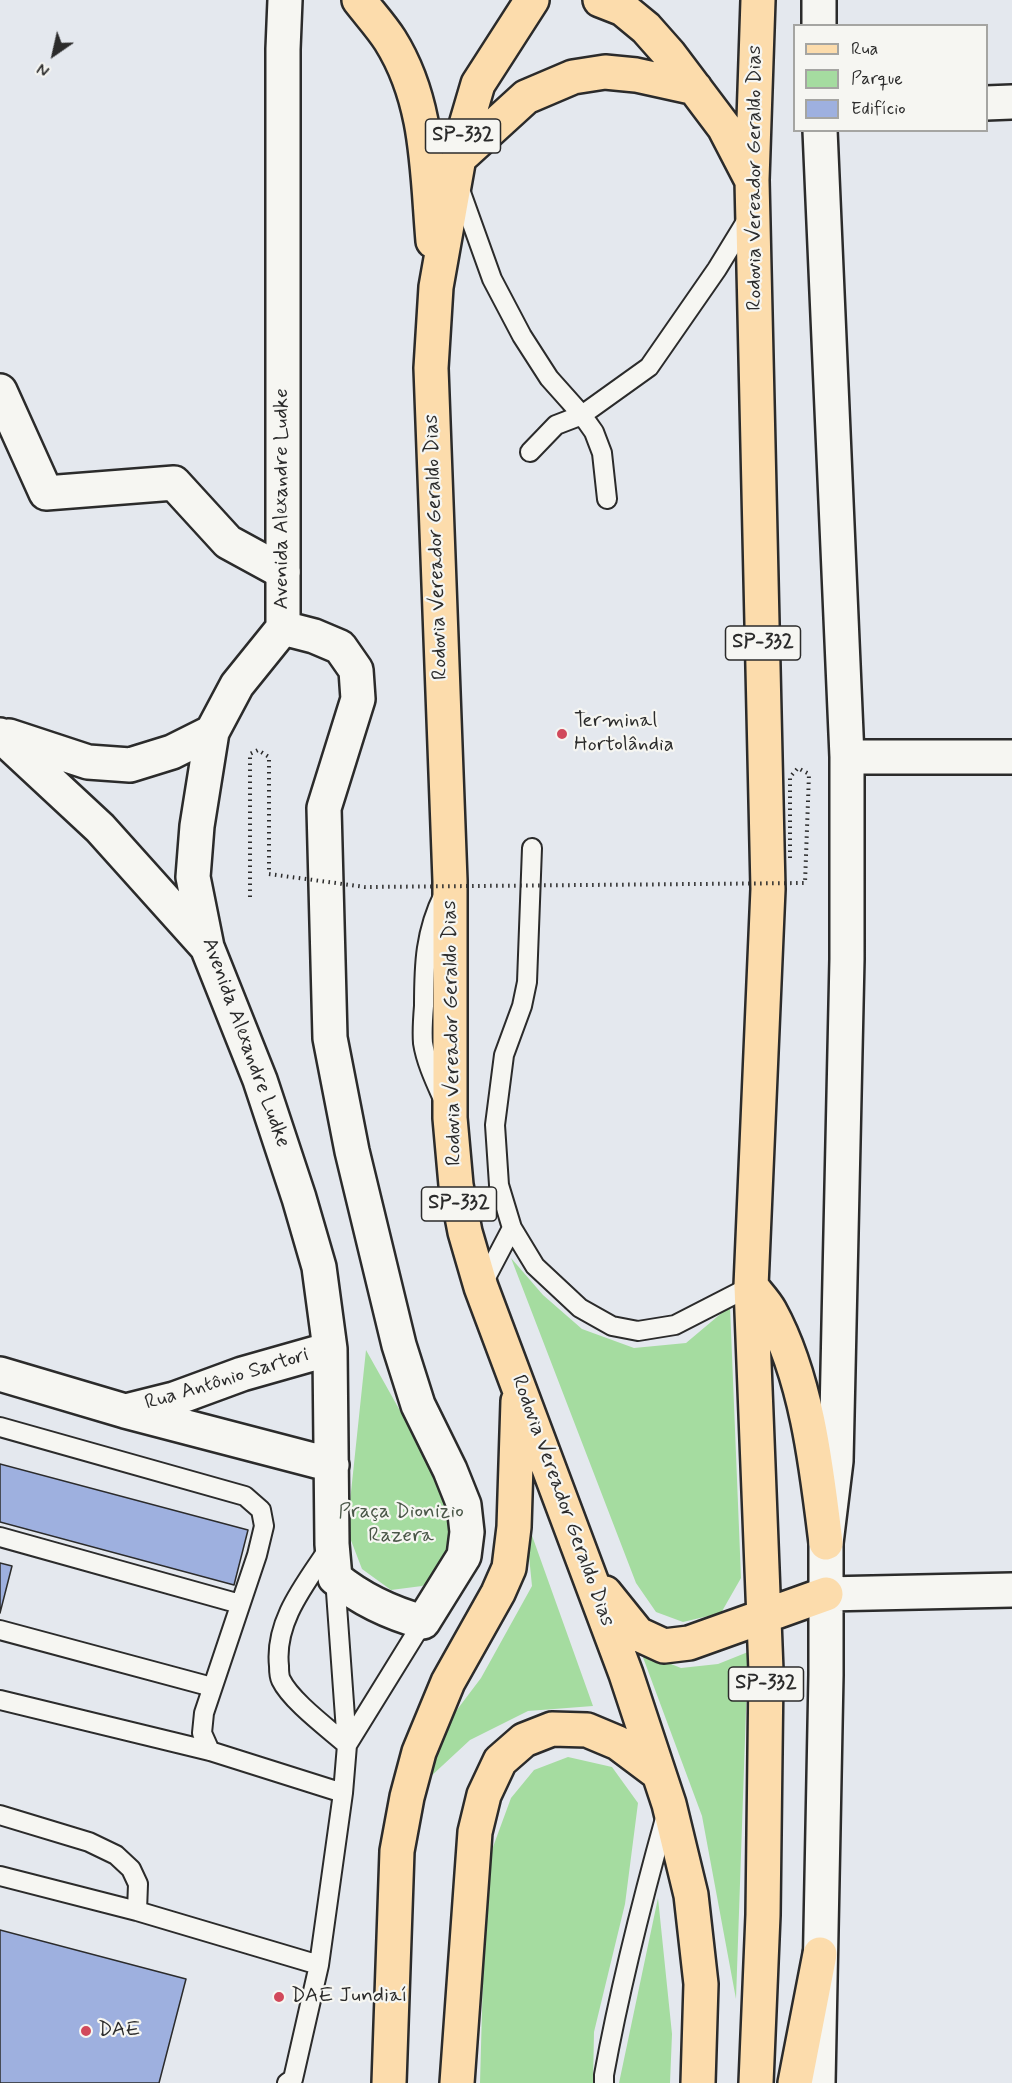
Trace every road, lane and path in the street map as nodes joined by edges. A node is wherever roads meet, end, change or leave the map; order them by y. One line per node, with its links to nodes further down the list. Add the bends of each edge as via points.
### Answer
1 (285, 0): 19 (main road, Avenida Alexandre Ludke)
2 (359, 0): 14 (main road, via 390,41 411,82 424,128)
3 (532, 0): 12 (main road, Rodovia Vereador Geraldo Dias / SP-332, via 478,84)
4 (600, 0): 8 (main road, via 623,9 646,28)
5 (758, 0): 13 (main road, Rodovia Vereador Geraldo Dias / SP-332)
6 (819, 0): 7 (main road)
7 (819, 24)
8 (694, 88): 12 (main road, via 605,72 573,77 526,97); 13 (main road, via 724,127)
9 (1012, 102): 10 (main road)
10 (988, 103)
11 (820, 132): 23 (main road)
12 (457, 169): 14 (main road, Rodovia Vereador Geraldo Dias / SP-332); 16 (lane, via 492,279 549,378)
13 (752, 196): 16 (lane, via 717,269 649,367); 30 (main road, Rodovia Vereador Geraldo Dias / SP-332, via 768,889)
14 (436, 287): 31 (main road, Rodovia Vereador Geraldo Dias / SP-332, via 431,368 450,882 450,1118 456,1185)
15 (0, 391): 19 (main road, via 46,493 174,483 228,542)
16 (582, 415): 17 (lane, via 556,425); 18 (lane, via 602,453)
17 (530, 452)
18 (607, 499)
19 (283, 572): 20 (main road, Avenida Alexandre Ludke)
20 (283, 628): 21 (main road, Avenida Alexandre Ludke, via 237,685); 47 (main road, via 340,647 356,670 358,699 324,808 330,1038 352,1151 399,1345 418,1405 464,1505 464,1556)
21 (212, 732): 22 (main road, via 172,752 130,765 88,762); 28 (main road, Avenida Alexandre Ludke, via 197,826 194,877)
22 (0, 734): 28 (main road, via 100,828)
23 (847, 757): 24 (main road); 39 (main road, via 847,959 836,1461)
24 (1012, 757)
25 (532, 848): 29 (lane, via 527,982 504,1055 495,1125 499,1185)
26 (789, 862): 27 (path, bridge, via 790,777 798,768 809,774 806,883 366,887 269,874 269,757 258,750 250,754)
27 (250, 897)
28 (207, 947): 32 (main road, Avenida Alexandre Ludke, via 260,1080 299,1198 319,1267)
29 (512, 1228): 30 (lane, via 535,1266 580,1308 612,1326 638,1331 675,1325); 31 (lane)
30 (751, 1286): 39 (main road, via 770,1310 792,1362 815,1454); 46 (main road, Rodovia Vereador Geraldo Dias / SP-332)
31 (482, 1287): 34 (main road, Rodovia Vereador Geraldo Dias / SP-332)
32 (330, 1349): 35 (main road, Rua Antônio Sartori); 37 (main road, Avenida Alexandre Ludke)
33 (0, 1374): 35 (main road, Rua Antônio Sartori)
34 (518, 1383): 41 (main road, Rodovia Vereador Geraldo Dias / SP-332); 62 (main road, via 514,1527 508,1568 448,1682 419,1752 406,1797 397,1851)
35 (125, 1411): 37 (main road, Rua Antônio Sartori)
36 (0, 1427): 45 (lane, via 244,1496 261,1510 264,1526)
37 (332, 1465): 40 (main road, Avenida Alexandre Ludke)
38 (0, 1537): 45 (lane)
39 (826, 1543): 44 (main road)
40 (332, 1544): 42 (main road, Avenida Alexandre Ludke); 51 (lane, via 289,1610 277,1654 280,1679 295,1698)
41 (586, 1567): 46 (main road, via 638,1634 664,1646 689,1644); 53 (main road, Rodovia Vereador Geraldo Dias / SP-332)
42 (335, 1578): 47 (main road, via 375,1606); 51 (lane, Avenida Alexandre Ludke)
43 (1012, 1590): 44 (main road)
44 (826, 1594): 46 (main road); 59 (main road)
45 (240, 1604): 49 (lane)
46 (764, 1615): 66 (main road, Rodovia Vereador Geraldo Dias / SP-332, via 763,1915)
47 (423, 1622): 51 (lane, Avenida Alexandre Ludke)
48 (0, 1630): 49 (lane)
49 (212, 1687): 52 (lane, via 202,1733)
50 (0, 1700): 52 (lane)
51 (347, 1745): 54 (lane, Avenida Alexandre Ludke)
52 (210, 1751): 54 (lane)
53 (658, 1773): 55 (main road, Rodovia Vereador Geraldo Dias / SP-332); 63 (main road, via 618,1743 587,1731 552,1729 524,1740 500,1761 484,1795 475,1832)
54 (343, 1793): 60 (lane, Avenida Alexandre Ludke)
55 (669, 1804): 64 (lane, via 631,1942); 65 (main road, Rodovia Vereador Geraldo Dias / SP-332, via 691,1894 697,1950)
56 (0, 1815): 58 (lane, via 116,1854 131,1869 138,1884)
57 (0, 1876): 58 (lane)
58 (137, 1911): 60 (lane)
59 (820, 1954): 67 (main road); 68 (main road)
60 (319, 1965): 61 (lane, Avenida Alexandre Ludke)
61 (290, 2081)
62 (389, 2083)
63 (457, 2083)
64 (604, 2083)
65 (698, 2083)
66 (756, 2083)
67 (795, 2083)
68 (818, 2083)

